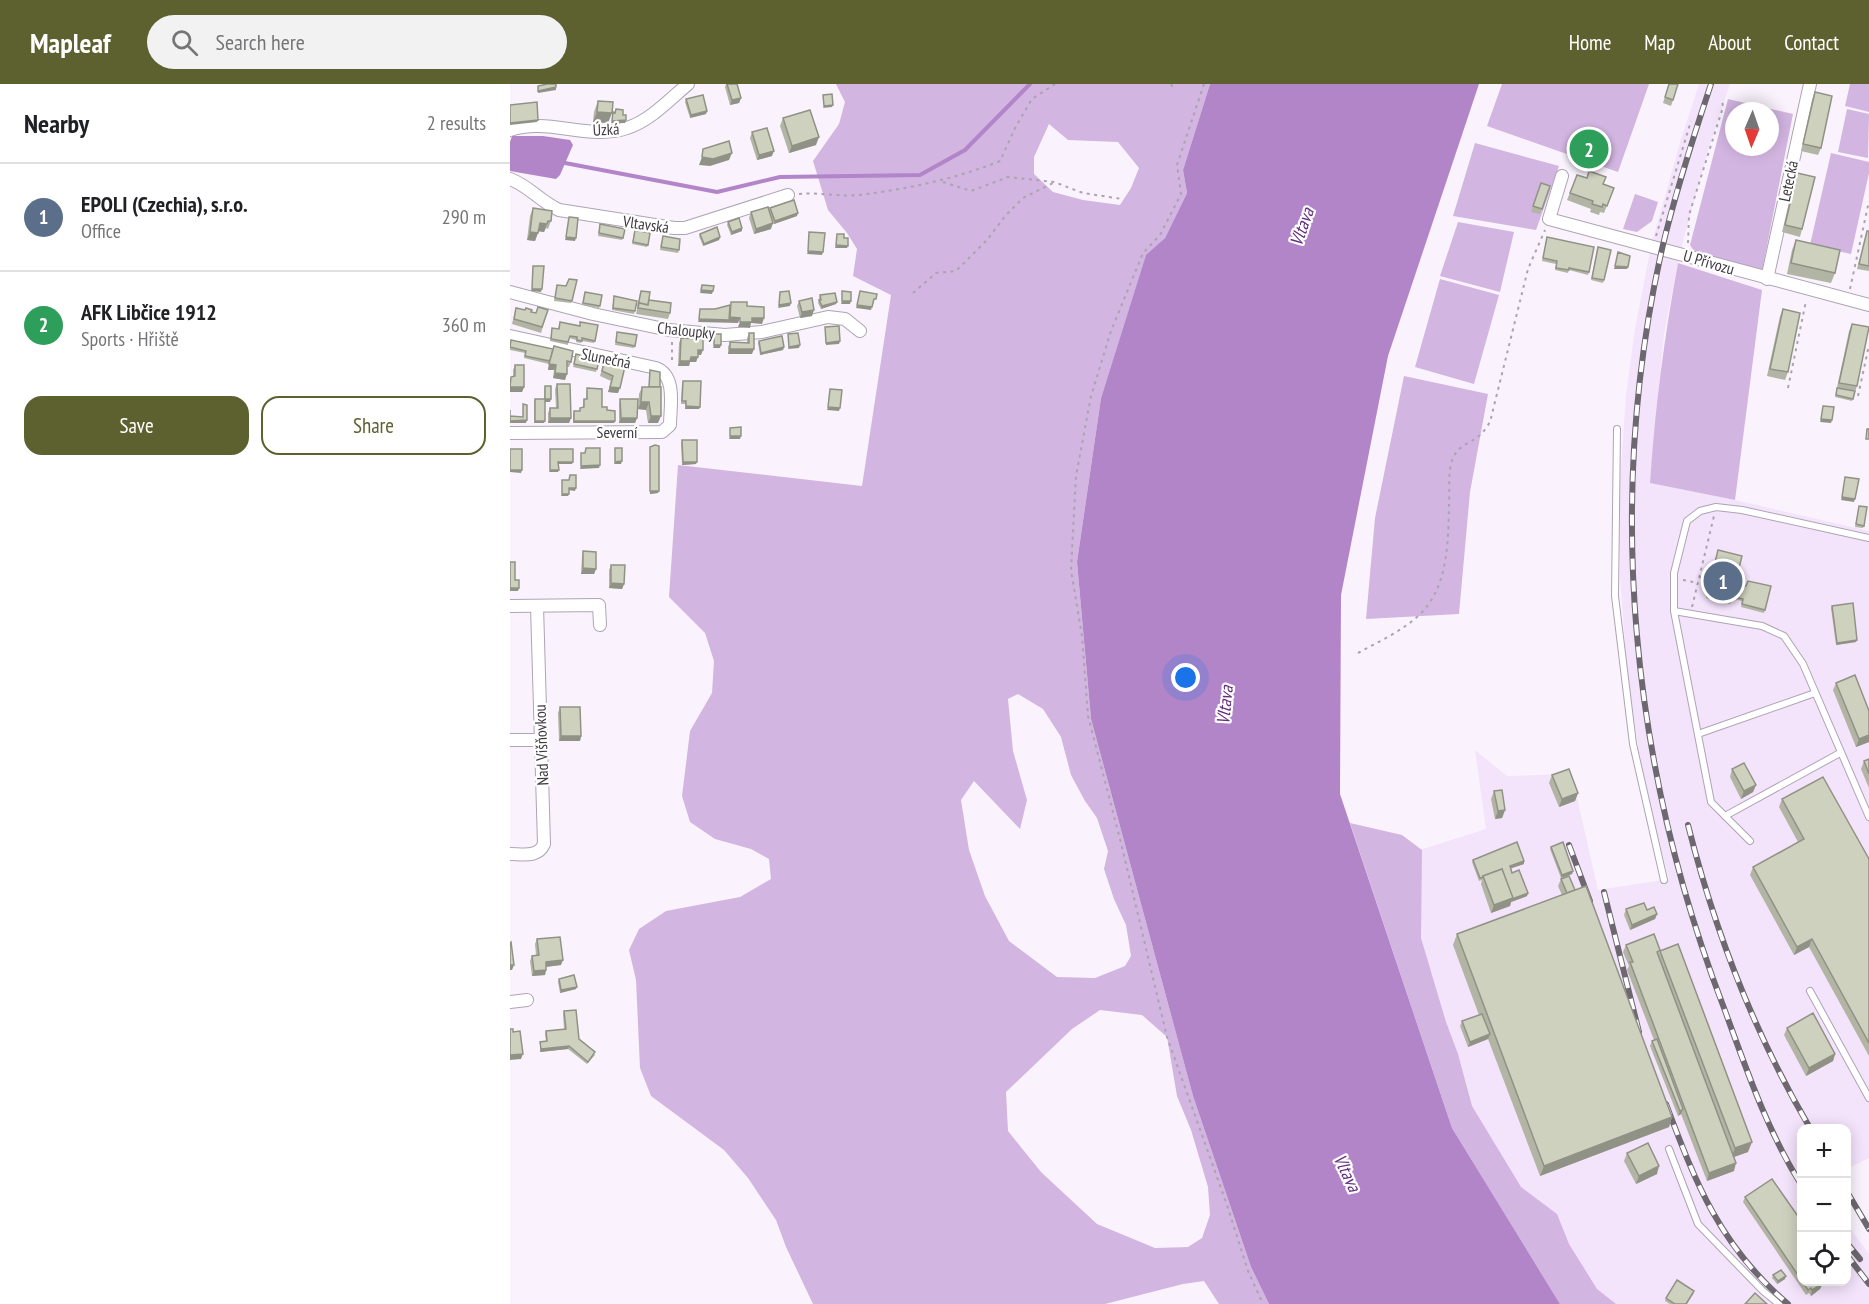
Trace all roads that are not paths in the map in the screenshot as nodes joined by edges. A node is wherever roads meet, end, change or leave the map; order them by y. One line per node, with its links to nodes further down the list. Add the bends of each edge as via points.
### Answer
1 (688, 84): 3 (street, Úzká, via 628,128)
2 (1810, 84): 7 (street, Letecká)
3 (510, 130)
4 (1562, 177): 7 (street, U Přívozu, via 1549,219)
5 (510, 179): 6 (street, Vltavská, via 559,210 674,228 693,226)
6 (788, 195)
7 (1767, 279): 9 (street, U Přívozu)
8 (510, 292): 10 (street, Chaloupky, via 669,330 762,332 828,317 845,319)
9 (1869, 305)
10 (860, 331)
11 (510, 336): 12 (street, Slunečná, via 656,368)
12 (668, 378): 14 (street, Severní, via 669,425 662,432)
13 (1617, 429): 29 (lane, via 1615,596 1633,744)
14 (510, 433)
15 (1869, 538): 18 (lane, via 1742,510 1716,507 1700,511 1688,521 1674,579)
16 (510, 606): 17 (street)
17 (537, 606): 19 (street, via 599,605); 23 (street, Nad Višňovkou)
18 (1674, 611): 20 (lane, via 1762,627 1784,636 1803,664); 21 (lane)
19 (600, 625)
20 (1815, 693): 21 (lane); 24 (lane)
21 (1698, 734): 25 (lane, via 1711,802)
22 (510, 740): 23 (street)
23 (540, 740): 28 (street, Nad Višňovkou, via 544,844 536,853)
24 (1840, 753): 25 (lane); 26 (lane)
25 (1725, 816): 27 (lane)
26 (1869, 817)
27 (1750, 841)
28 (510, 854)
29 (1664, 880)
30 (1810, 990): 33 (lane)
31 (527, 1000): 32 (street)
32 (510, 1002)
33 (1869, 1098)
34 (1669, 1149): 35 (lane, via 1698,1224)
35 (1779, 1304)

